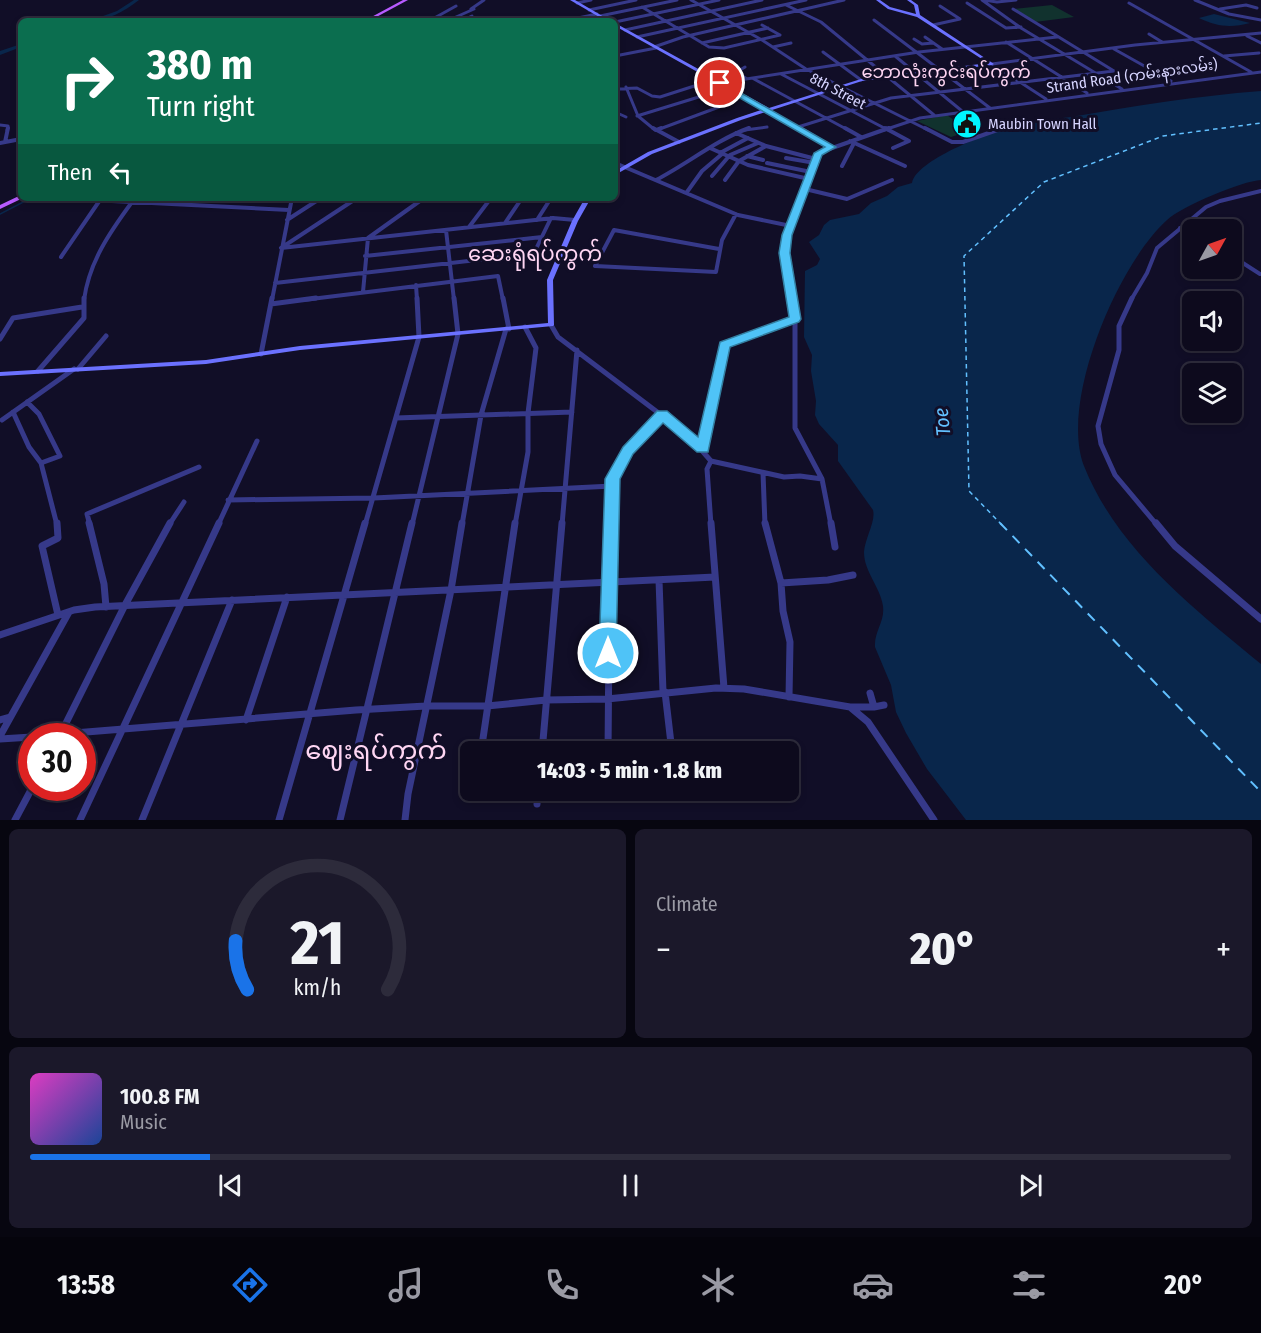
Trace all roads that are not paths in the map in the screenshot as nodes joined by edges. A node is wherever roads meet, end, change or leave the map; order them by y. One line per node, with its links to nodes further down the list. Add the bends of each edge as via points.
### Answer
1 (406, 0): 38 (main road)
2 (484, 0): 40 (street)
3 (591, 0): 17 (street)
4 (636, 0): 30 (street)
5 (677, 0): 25 (street)
6 (691, 0): 21 (street)
7 (719, 0): 21 (street)
8 (747, 0): 19 (street)
9 (762, 0): 19 (street)
10 (806, 0): 22 (street)
11 (844, 0): 32 (street)
12 (878, 0): 37 (main road)
13 (909, 0): 37 (main road, via 916,5)
14 (983, 0): 18 (street); 53 (street); 53 (street, via 966,3 1006,28)
15 (1016, 0): 18 (street)
16 (1196, 0): 29 (street)
17 (575, 1): 30 (main road)
18 (1006, 1)
19 (751, 2): 27 (street); 31 (street)
20 (1129, 3): 68 (street)
21 (699, 4): 31 (street); 33 (street)
22 (786, 5): 27 (street); 32 (street)
23 (456, 6): 39 (street)
24 (940, 6): 52 (street, via 960,19)
25 (642, 7): 33 (street); 34 (street)
26 (1257, 8): 29 (street, via 1246,5)
27 (764, 9): 36 (street); 44 (street)
28 (1013, 9): 64 (street)
29 (1218, 9): 47 (street)
30 (589, 10): 34 (main road)
31 (711, 11): 44 (street); 46 (street)
32 (800, 11): 36 (street); 89 (street, via 821,22)
33 (653, 14): 46 (street); 48 (street)
34 (599, 15): 42 (street); 43 (main road)
35 (472, 16): 41 (street)
36 (778, 16): 50 (street)
37 (918, 16): 52 (main road)
38 (372, 18)
39 (434, 18)
40 (452, 18)
41 (468, 18)
42 (582, 18)
43 (604, 18)
44 (724, 18): 50 (street); 54 (street)
45 (874, 20): 81 (street)
46 (664, 21): 54 (street); 56 (street)
47 (1261, 21)
48 (618, 22)
49 (618, 25): 56 (main road)
50 (736, 25): 57 (street); 61 (street)
51 (762, 25): 55 (street)
52 (933, 25): 75 (main road)
53 (1021, 27): 65 (street)
54 (676, 28): 61 (street); 62 (street)
55 (768, 28): 57 (street); 67 (street, via 780,35)
56 (625, 30): 62 (main road)
57 (749, 32): 67 (street); 71 (street)
58 (1261, 33): 60 (street)
59 (1149, 34): 70 (street)
60 (1245, 35): 68 (street); 74 (street)
61 (688, 36): 71 (street); 76 (street)
62 (637, 37): 76 (main road)
63 (925, 37): 73 (street)
64 (1057, 37): 65 (street); 82 (street)
65 (1038, 38): 69 (street); 84 (street)
66 (914, 39): 73 (street, via 922,44)
67 (762, 40): 71 (street, via 722,49); 77 (street)
68 (1191, 40): 70 (street); 87 (street)
69 (1005, 41): 75 (street); 88 (street)
70 (1163, 42): 78 (street)
71 (702, 43)
72 (792, 43): 77 (street)
73 (933, 43): 79 (street)
74 (1261, 43)
75 (965, 46): 79 (street); 91 (main road)
76 (655, 47): 85 (street); 103 (main road)
77 (773, 47): 93 (street)
78 (1112, 48): 82 (street); 105 (street)
79 (942, 49): 81 (street)
80 (823, 52): 90 (street)
81 (919, 52): 86 (street); 94 (street)
82 (1082, 52): 84 (street); 99 (street, via 1114,70)
83 (1259, 53): 87 (street)
84 (1064, 54): 88 (street); 99 (street)
85 (618, 55)
86 (895, 56): 89 (street); 98 (street)
87 (1222, 56): 95 (street)
88 (1032, 59): 91 (street); 101 (street)
89 (869, 60): 90 (street); 100 (street)
90 (840, 64): 93 (street); 104 (street)
91 (992, 64): 94 (main road); 107 (street)
92 (745, 67): 102 (street, via 737,72)
93 (806, 69): 97 (street); 109 (street)
94 (942, 70): 98 (main road); 112 (street)
95 (1252, 72): 96 (street, Strand Road (ကမ်းနားလမ်း)); 105 (street, Strand Road (ကမ်းနားလမ်း))
96 (1261, 72)
97 (781, 74): 102 (street); 115 (street, 8th Street)
98 (915, 74): 100 (main road); 114 (street)
99 (1096, 74): 101 (street); 113 (street)
100 (889, 76): 104 (main road); 117 (street)
101 (1063, 78): 107 (street); 116 (street)
102 (750, 79): 106 (street); 120 (street)
103 (713, 80): 106 (main road); 108 (street, via 660,97)
104 (861, 80): 109 (main road)
105 (1172, 82): 113 (street, Strand Road (ကမ်းနားလမ်း))
106 (720, 83): 111 (main road)
107 (1023, 83): 112 (street); 119 (street)
108 (626, 87): 110 (street); 129 (street)
109 (840, 87): 115 (main road); 121 (street)
110 (618, 88)
111 (728, 88): 118 (street); 123 (main road)
112 (966, 89): 114 (street); 122 (street)
113 (1122, 89): 116 (street, Strand Road (ကမ်းနားလမ်း))
114 (938, 92): 117 (street); 125 (street)
115 (817, 94): 120 (main road); 124 (street, 8th Street)
116 (1088, 94): 119 (street, Strand Road (ကမ်းနားလမ်း))
117 (910, 95): 121 (street); 127 (street)
118 (702, 96): 129 (street); 137 (street, via 719,107)
119 (1047, 99): 122 (street, Strand Road (ကမ်းနားလမ်း))
120 (794, 101): 123 (main road); 130 (street)
121 (873, 103): 124 (street); 132 (street)
122 (990, 108): 125 (street, Strand Road (ကမ်းနားလမ်း))
123 (767, 110): 135 (street); 142 (main road)
124 (849, 111): 130 (street); 136 (street, 8th Street)
125 (962, 111): 127 (street, Strand Road (ကမ်းနားလမ်း))
126 (618, 113): 128 (street)
127 (934, 115): 132 (street, Strand Road (ကမ်းနားလမ်း))
128 (626, 117)
129 (637, 117): 137 (street)
130 (826, 118): 135 (street); 139 (street)
131 (1027, 120): 132 (street, via 958,142)
132 (910, 121): 136 (street, Strand Road (ကမ်းနားလမ်း))
133 (0, 125): 144 (street, via 8,126)
134 (767, 127): 138 (street)
135 (798, 127): 147 (street)
136 (885, 129): 139 (street, Strand Road (ကမ်းနားလမ်း)); 149 (street, 8th Street, via 909,141)
137 (656, 130): 142 (street)
138 (736, 133): 140 (street); 148 (street)
139 (861, 137): 143 (street, Strand Road (ကမ်းနားလမ်း))
140 (748, 138): 145 (street); 150 (street)
141 (18, 140): 144 (street)
142 (679, 142): 162 (main road)
143 (852, 142): 147 (street, Strand Road (ကမ်းနားလမ်း)); 160 (street); 161 (street)
144 (3, 143)
145 (759, 143): 146 (street); 152 (street)
146 (766, 146): 151 (street); 156 (street)
147 (832, 147): 156 (street, via 821,151)
148 (710, 148): 150 (street); 168 (street)
149 (893, 148)
150 (721, 153): 152 (street); 173 (street)
151 (747, 156): 154 (street); 155 (street)
152 (729, 157): 155 (street); 166 (street)
153 (786, 158): 156 (street)
154 (763, 160)
155 (739, 161): 159 (street); 169 (street)
156 (815, 161): 164 (street)
157 (618, 164): 162 (street)
158 (767, 164): 164 (street)
159 (748, 165): 165 (street); 167 (street)
160 (842, 165)
161 (904, 166)
162 (626, 167): 163 (main road); 168 (street)
163 (618, 171)
164 (811, 172): 167 (street)
165 (744, 174)
166 (712, 176)
167 (809, 179): 171 (street)
168 (656, 180): 173 (street)
169 (725, 180)
170 (892, 180): 171 (street, via 847,199)
171 (805, 189): 194 (street)
172 (1261, 191): 196 (street, via 1206,207)
173 (687, 192): 188 (street)
174 (18, 198): 186 (main road)
175 (99, 201): 204 (street)
176 (116, 201): 185 (street)
177 (291, 201): 187 (street)
178 (316, 201): 190 (street)
179 (352, 201): 200 (street)
180 (420, 201): 199 (street)
181 (489, 201): 195 (street)
182 (520, 201): 193 (street)
183 (549, 201): 191 (street)
184 (586, 201): 192 (main road)
185 (132, 202): 187 (street); 214 (street, via 93,263)
186 (0, 207)
187 (289, 210): 190 (street)
188 (736, 214): 194 (street); 202 (street)
189 (550, 219): 191 (street); 192 (street); 198 (street)
190 (287, 220): 200 (street)
191 (537, 220): 193 (street)
192 (575, 220): 216 (main road, via 550,280)
193 (505, 223): 195 (street)
194 (791, 226): 215 (street, via 785,253)
195 (469, 227): 197 (street)
196 (1180, 228): 270 (street, via 1157,248 1125,310 1119,326 1119,350 1098,426 1099,436 1115,475 1175,546)
197 (446, 230): 199 (street); 201 (street)
198 (542, 237): 201 (street); 206 (street, via 531,253)
199 (368, 238): 200 (street); 203 (street)
200 (281, 248): 210 (street)
201 (447, 248): 203 (street); 206 (street)
202 (719, 249): 202 (street, via 715,272 595,266 613,231)
203 (365, 256): 207 (street)
204 (61, 257)
205 (1242, 262): 208 (street)
206 (451, 263): 207 (street); 209 (street)
207 (363, 273): 210 (street); 212 (street)
208 (1260, 274)
209 (451, 281): 211 (street); 218 (street, via 498,276); 219 (street)
210 (275, 283): 213 (street)
211 (416, 285): 212 (street); 221 (street)
212 (363, 292): 213 (street)
213 (271, 304): 224 (street)
214 (82, 307): 222 (street, via 13,318); 226 (street, via 84,318)
215 (795, 319): 238 (street, via 724,345); 243 (street, via 795,428)
216 (551, 325): 217 (main road); 223 (street, via 558,337)
217 (525, 327): 218 (main road); 231 (street, via 536,348)
218 (507, 329): 219 (main road); 232 (street)
219 (458, 334): 221 (main road); 234 (street)
220 (106, 336): 225 (street)
221 (419, 337): 224 (main road); 235 (street)
222 (0, 339)
223 (577, 350): 229 (street); 233 (street)
224 (261, 354): 225 (main road, via 206,362)
225 (76, 369): 226 (main road); 228 (street)
226 (38, 371): 227 (main road)
227 (0, 374)
228 (27, 402): 230 (street); 240 (street, via 39,414 60,456)
229 (572, 411): 231 (street); 245 (street)
230 (13, 412): 236 (street); 240 (street)
231 (528, 413): 232 (street); 246 (street, via 528,452)
232 (482, 415): 234 (street); 247 (street)
233 (662, 415): 238 (street); 244 (street, via 628,451)
234 (439, 417): 235 (street); 248 (street)
235 (396, 418): 249 (street)
236 (2, 420)
237 (257, 441): 250 (street)
238 (702, 449): 239 (street)
239 (711, 461): 242 (street); 254 (street, via 707,469)
240 (41, 463): 269 (street, via 57,520 58,538 42,546)
241 (200, 467): 267 (street, via 87,514)
242 (763, 473): 243 (street); 257 (street, via 765,529)
243 (822, 479): 252 (street)
244 (612, 486): 245 (street); 256 (street)
245 (565, 487): 246 (street); 258 (street)
246 (520, 490): 247 (street); 259 (street)
247 (468, 492): 248 (street); 260 (street)
248 (420, 495): 249 (street); 261 (street)
249 (374, 498): 250 (street); 262 (street)
250 (228, 500): 265 (street)
251 (184, 502): 266 (street)
252 (835, 547)
253 (853, 575): 257 (street)
254 (715, 577): 255 (street); 272 (street)
255 (659, 580): 256 (street); 273 (street)
256 (608, 583): 258 (street); 276 (street)
257 (781, 583): 275 (street, via 790,642)
258 (556, 584): 259 (street); 277 (street)
259 (504, 587): 260 (street); 280 (street)
260 (451, 590): 261 (street); 279 (street)
261 (397, 592): 262 (street); 283 (street)
262 (343, 595): 263 (street); 284 (street)
263 (287, 597): 264 (street); 287 (street)
264 (232, 600): 265 (street); 289 (street)
265 (182, 603): 266 (street); 290 (street)
266 (126, 605): 267 (street); 288 (street)
267 (106, 607): 268 (street)
268 (69, 612): 269 (street); 285 (street)
269 (58, 615): 271 (street)
270 (1261, 620)
271 (0, 635)
272 (724, 688): 273 (street); 275 (street)
273 (664, 692): 276 (street); 297 (street)
274 (870, 693): 282 (street)
275 (789, 698): 281 (street)
276 (607, 699): 277 (street); 296 (street)
277 (546, 700): 280 (street); 295 (street)
278 (884, 705): 282 (street)
279 (426, 706): 280 (street); 283 (street); 306 (street)
280 (487, 706): 294 (street)
281 (850, 707): 282 (street); 307 (street, via 868,722)
282 (874, 707)
283 (366, 711): 284 (street); 305 (street)
284 (309, 714): 287 (street); 304 (street)
285 (10, 717): 286 (street); 292 (street)
286 (0, 720)
287 (246, 720): 289 (street)
288 (67, 723)
289 (181, 725): 290 (street); 303 (street)
290 (124, 730): 291 (street); 302 (street)
291 (96, 733)
292 (0, 737): 293 (street)
293 (18, 737)
294 (482, 741)
295 (543, 741)
296 (608, 741)
297 (671, 741)
298 (25, 801): 301 (street)
299 (537, 801): 300 (street)
300 (537, 804)
301 (15, 820)
302 (80, 820)
303 (142, 820)
304 (279, 820)
305 (340, 820)
306 (405, 820)
307 (934, 820)

